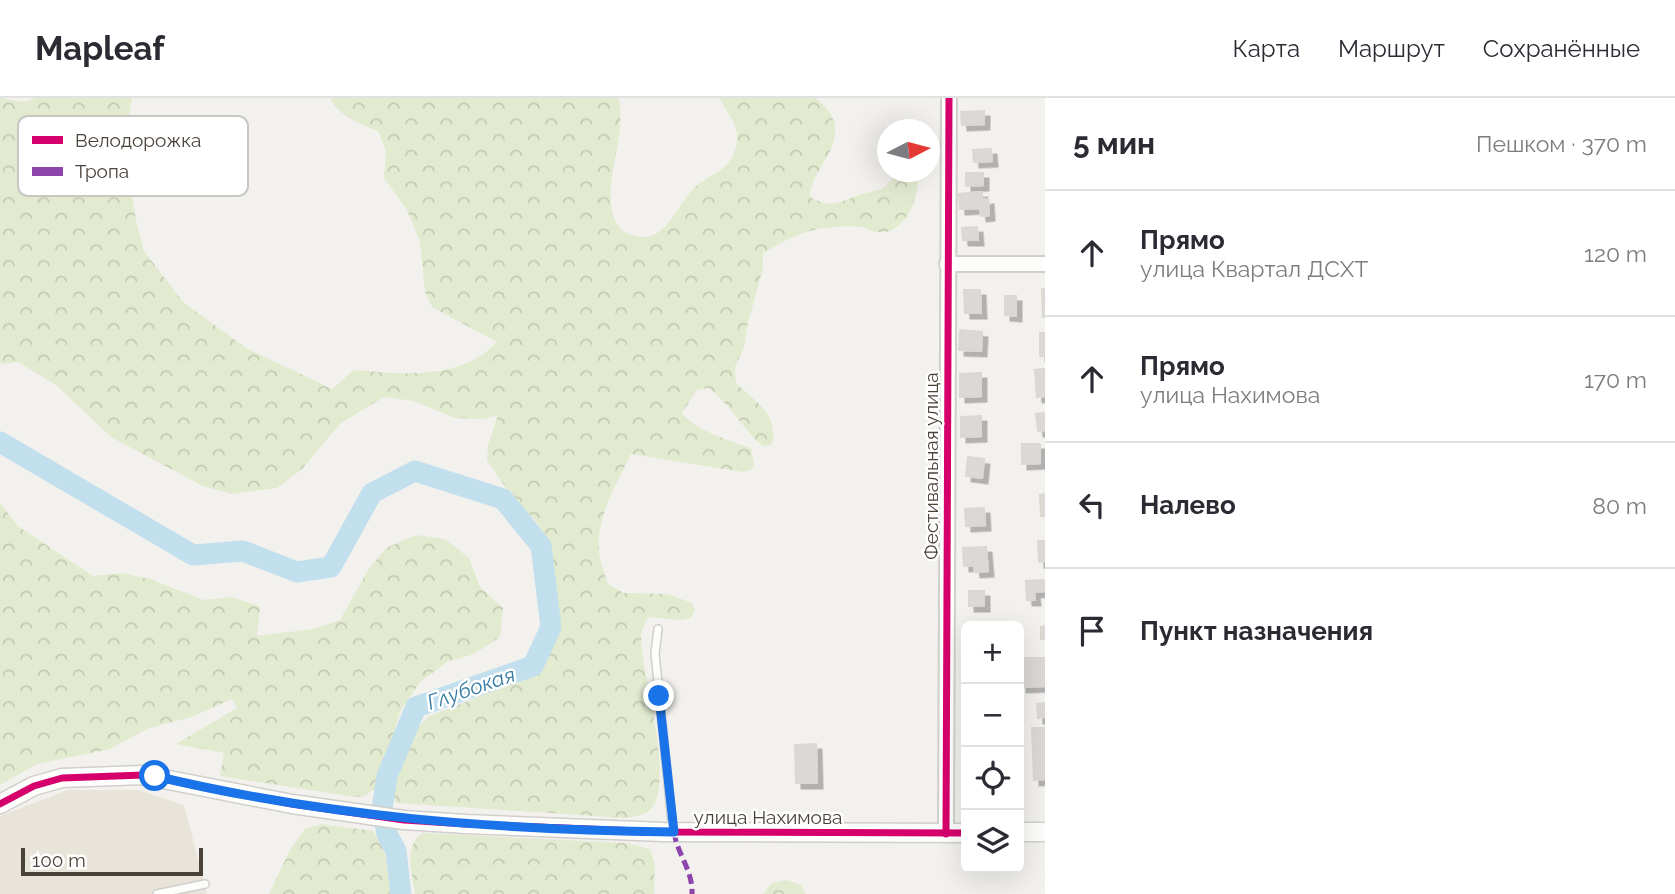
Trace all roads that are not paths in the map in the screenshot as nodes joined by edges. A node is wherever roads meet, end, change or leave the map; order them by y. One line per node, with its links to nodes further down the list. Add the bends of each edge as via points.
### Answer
1 (949, 98): 2 (street, Фестивальная улица)
2 (947, 264): 3 (street); 10 (street, Фестивальная улица)
3 (1045, 264)
4 (658, 629): 6 (lane, via 655,653)
5 (0, 804): 6 (street, улица Нахимова, via 62,778 143,775 404,820)
6 (674, 832): 10 (street, улица Нахимова)
7 (1024, 832): 8 (street)
8 (1045, 832)
9 (961, 833): 10 (street, улица Нахимова)
10 (946, 834)
11 (205, 884): 12 (lane)
12 (157, 894)

